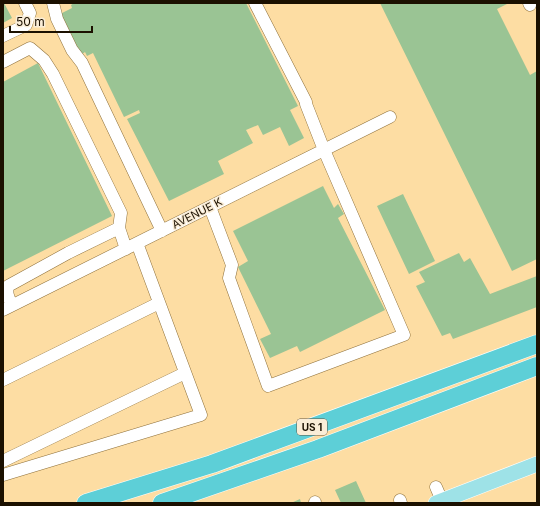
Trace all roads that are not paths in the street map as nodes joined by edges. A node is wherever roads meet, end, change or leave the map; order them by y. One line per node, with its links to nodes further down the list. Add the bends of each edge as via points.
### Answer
1 (25, 3): 4 (street, via 30,13 26,25)
2 (53, 3): 10 (street, via 56,19 82,63)
3 (255, 3): 7 (street, via 306,102)
4 (3, 36)
5 (3, 62): 9 (street, via 30,48 44,60 121,213)
6 (390, 117): 7 (street, AVENUE K)
7 (324, 150): 8 (street, AVENUE K); 8 (street, via 404,335 268,386 229,278 232,265)
8 (210, 207): 10 (street, AVENUE K)
9 (119, 228): 11 (street); 12 (street)
10 (162, 231): 11 (street, AVENUE K)
11 (132, 246): 13 (street, AVENUE K); 14 (street)
12 (68, 253): 13 (street); 15 (street, via 8,286)
13 (79, 272): 15 (street, AVENUE K)
14 (159, 303): 18 (street); 19 (street)
15 (8, 308)
16 (537, 344): 25 (highway, US 1, via 212,464)
17 (537, 366): 26 (highway, via 325,447)
18 (185, 373): 20 (street); 22 (street, via 201,415)
19 (3, 380)
20 (3, 461)
21 (537, 464): 24 (main road)
22 (3, 475)
23 (436, 487): 24 (street)
24 (439, 502)
25 (86, 503)
26 (162, 503)

